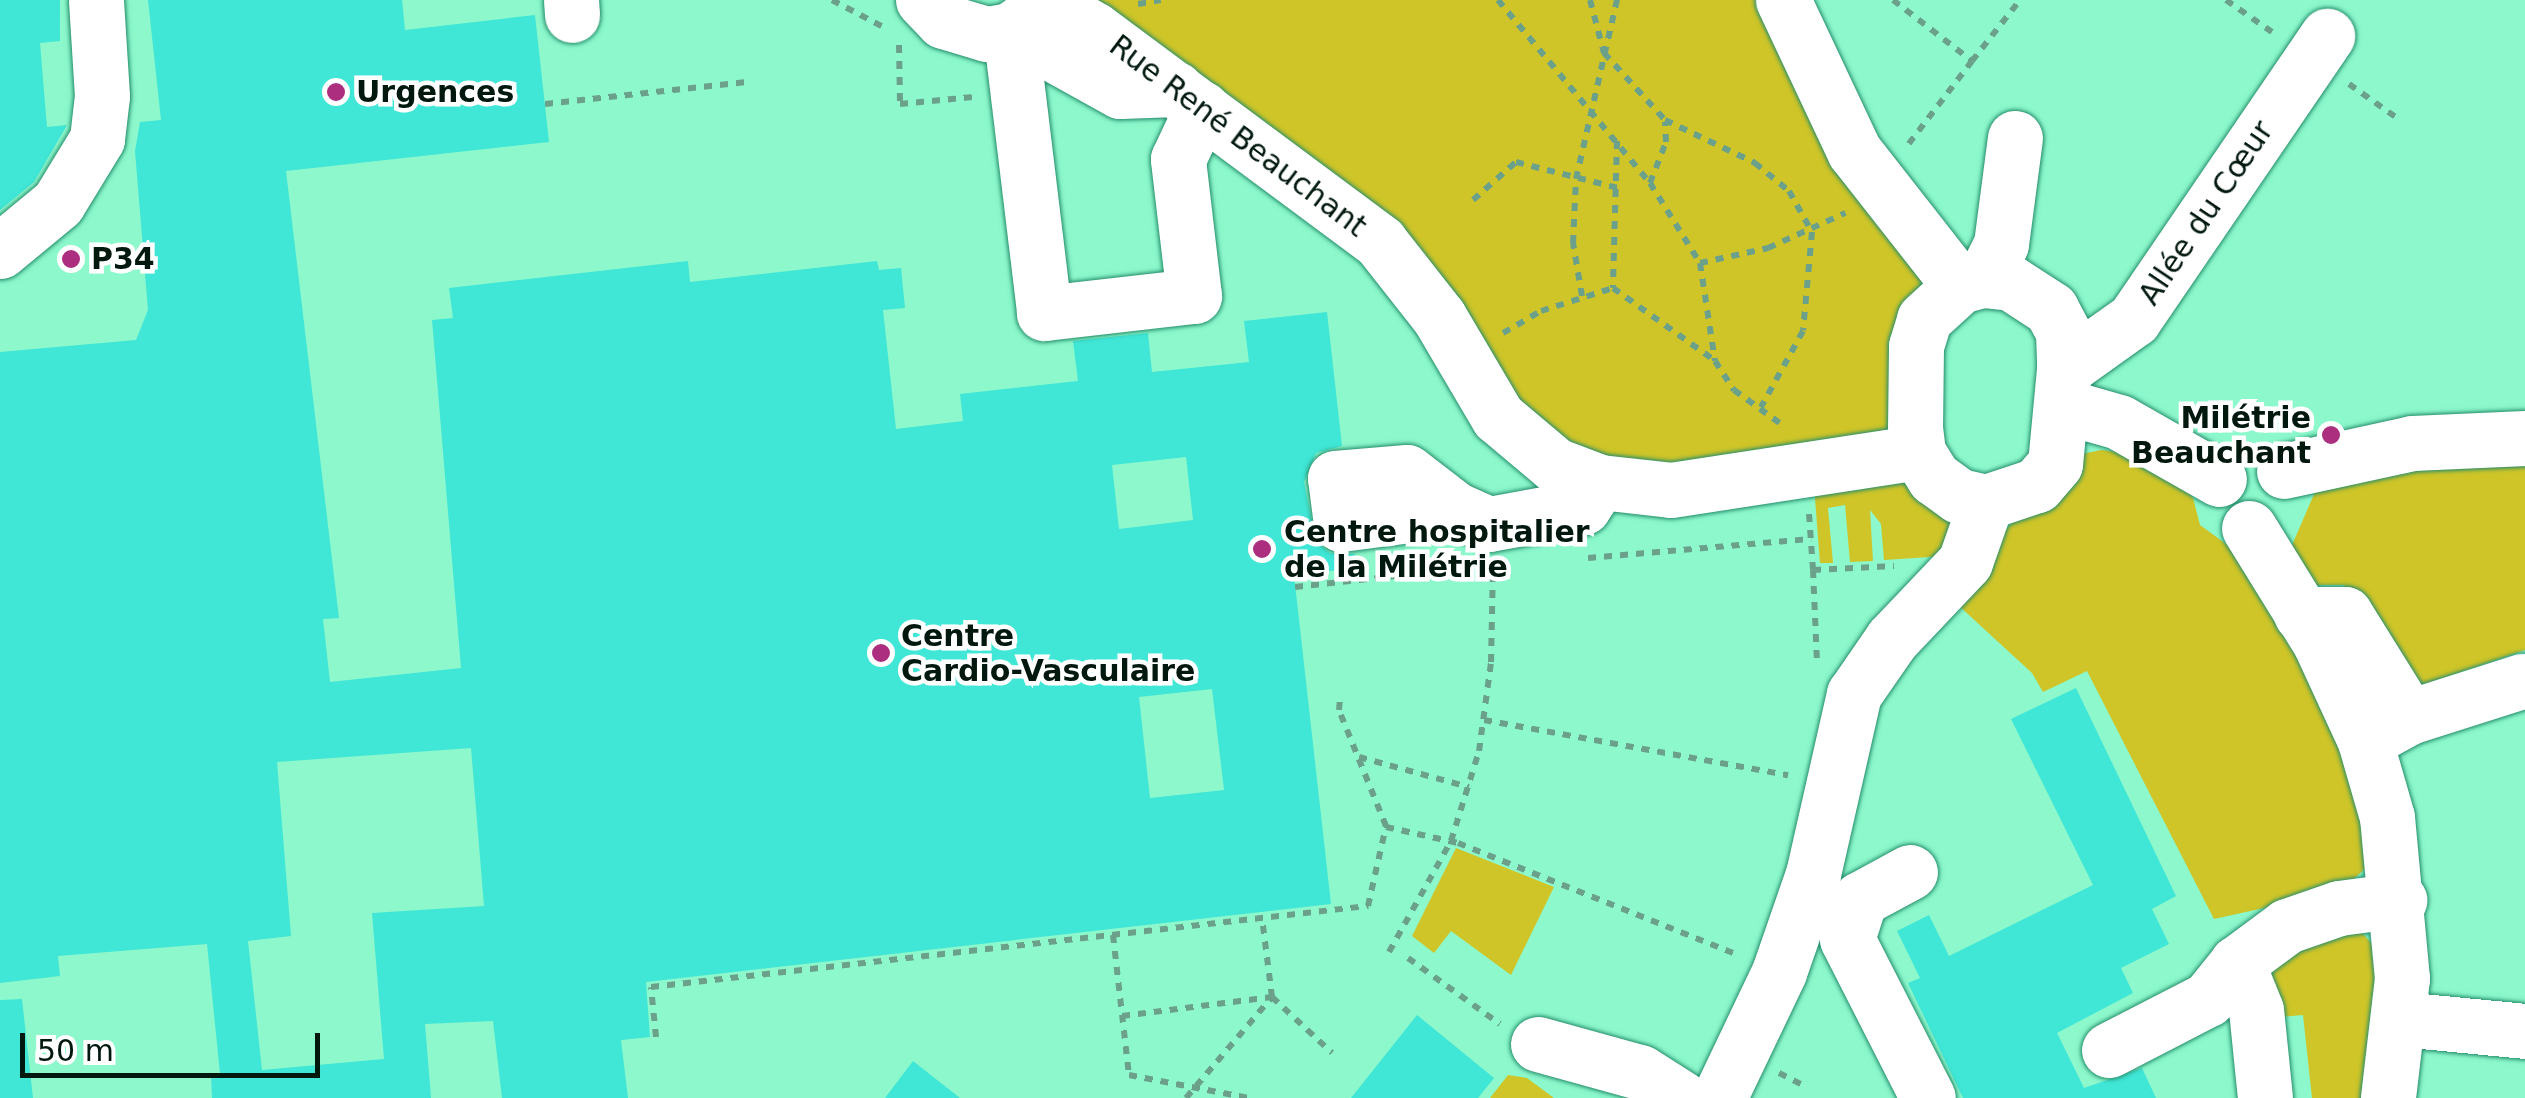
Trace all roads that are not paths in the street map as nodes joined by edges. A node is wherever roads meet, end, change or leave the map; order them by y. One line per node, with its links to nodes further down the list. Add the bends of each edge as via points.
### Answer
1 (96, 0): 8 (street, via 102,96 97,138 58,203)
2 (923, 0): 4 (street, via 964,32)
3 (1782, 0): 9 (street, via 1876,187)
4 (1034, 11): 6 (street, Rue René Beauchant); 6 (street, via 1044,313 1194,296 1178,159)
5 (2328, 36): 10 (street, Allée du Cœur, via 2134,319)
6 (1189, 98): 15 (street, Rue René Beauchant, via 1380,242 1422,293 1498,417 1524,443)
7 (2016, 138): 9 (street, via 2001,244)
8 (0, 251)
9 (1972, 283): 10 (street, via 2011,283 2051,309 2063,332); 12 (street, via 1924,319 1916,346)
10 (2063, 387): 14 (street); 16 (street, via 2055,464 2037,486)
11 (2525, 438): 13 (street, via 2412,443)
12 (1918, 452): 15 (street, Rue René Beauchant, via 1671,490); 16 (street, via 1946,487)
13 (2284, 471)
14 (2219, 479)
15 (1600, 482): 17 (street, via 1591,500 1571,510 1489,524)
16 (1986, 502): 29 (street, via 1965,562 1880,653 1854,694 1813,874 1779,972)
17 (1455, 509)
18 (2249, 528): 20 (street)
19 (2522, 680): 20 (street)
20 (2387, 729): 22 (street, via 2387,817)
21 (1910, 872): 30 (street, via 1860,899 1848,939)
22 (2398, 900): 23 (street, via 2339,908 2287,926); 24 (street)
23 (2237, 963): 27 (street, via 2208,999); 31 (street, via 2256,1010)
24 (2401, 1019): 25 (street); 32 (street)
25 (2525, 1031)
26 (1538, 1044): 28 (street)
27 (2109, 1050)
28 (1652, 1091)
29 (1719, 1098)
30 (1928, 1098)
31 (2265, 1098)
32 (2388, 1098)

